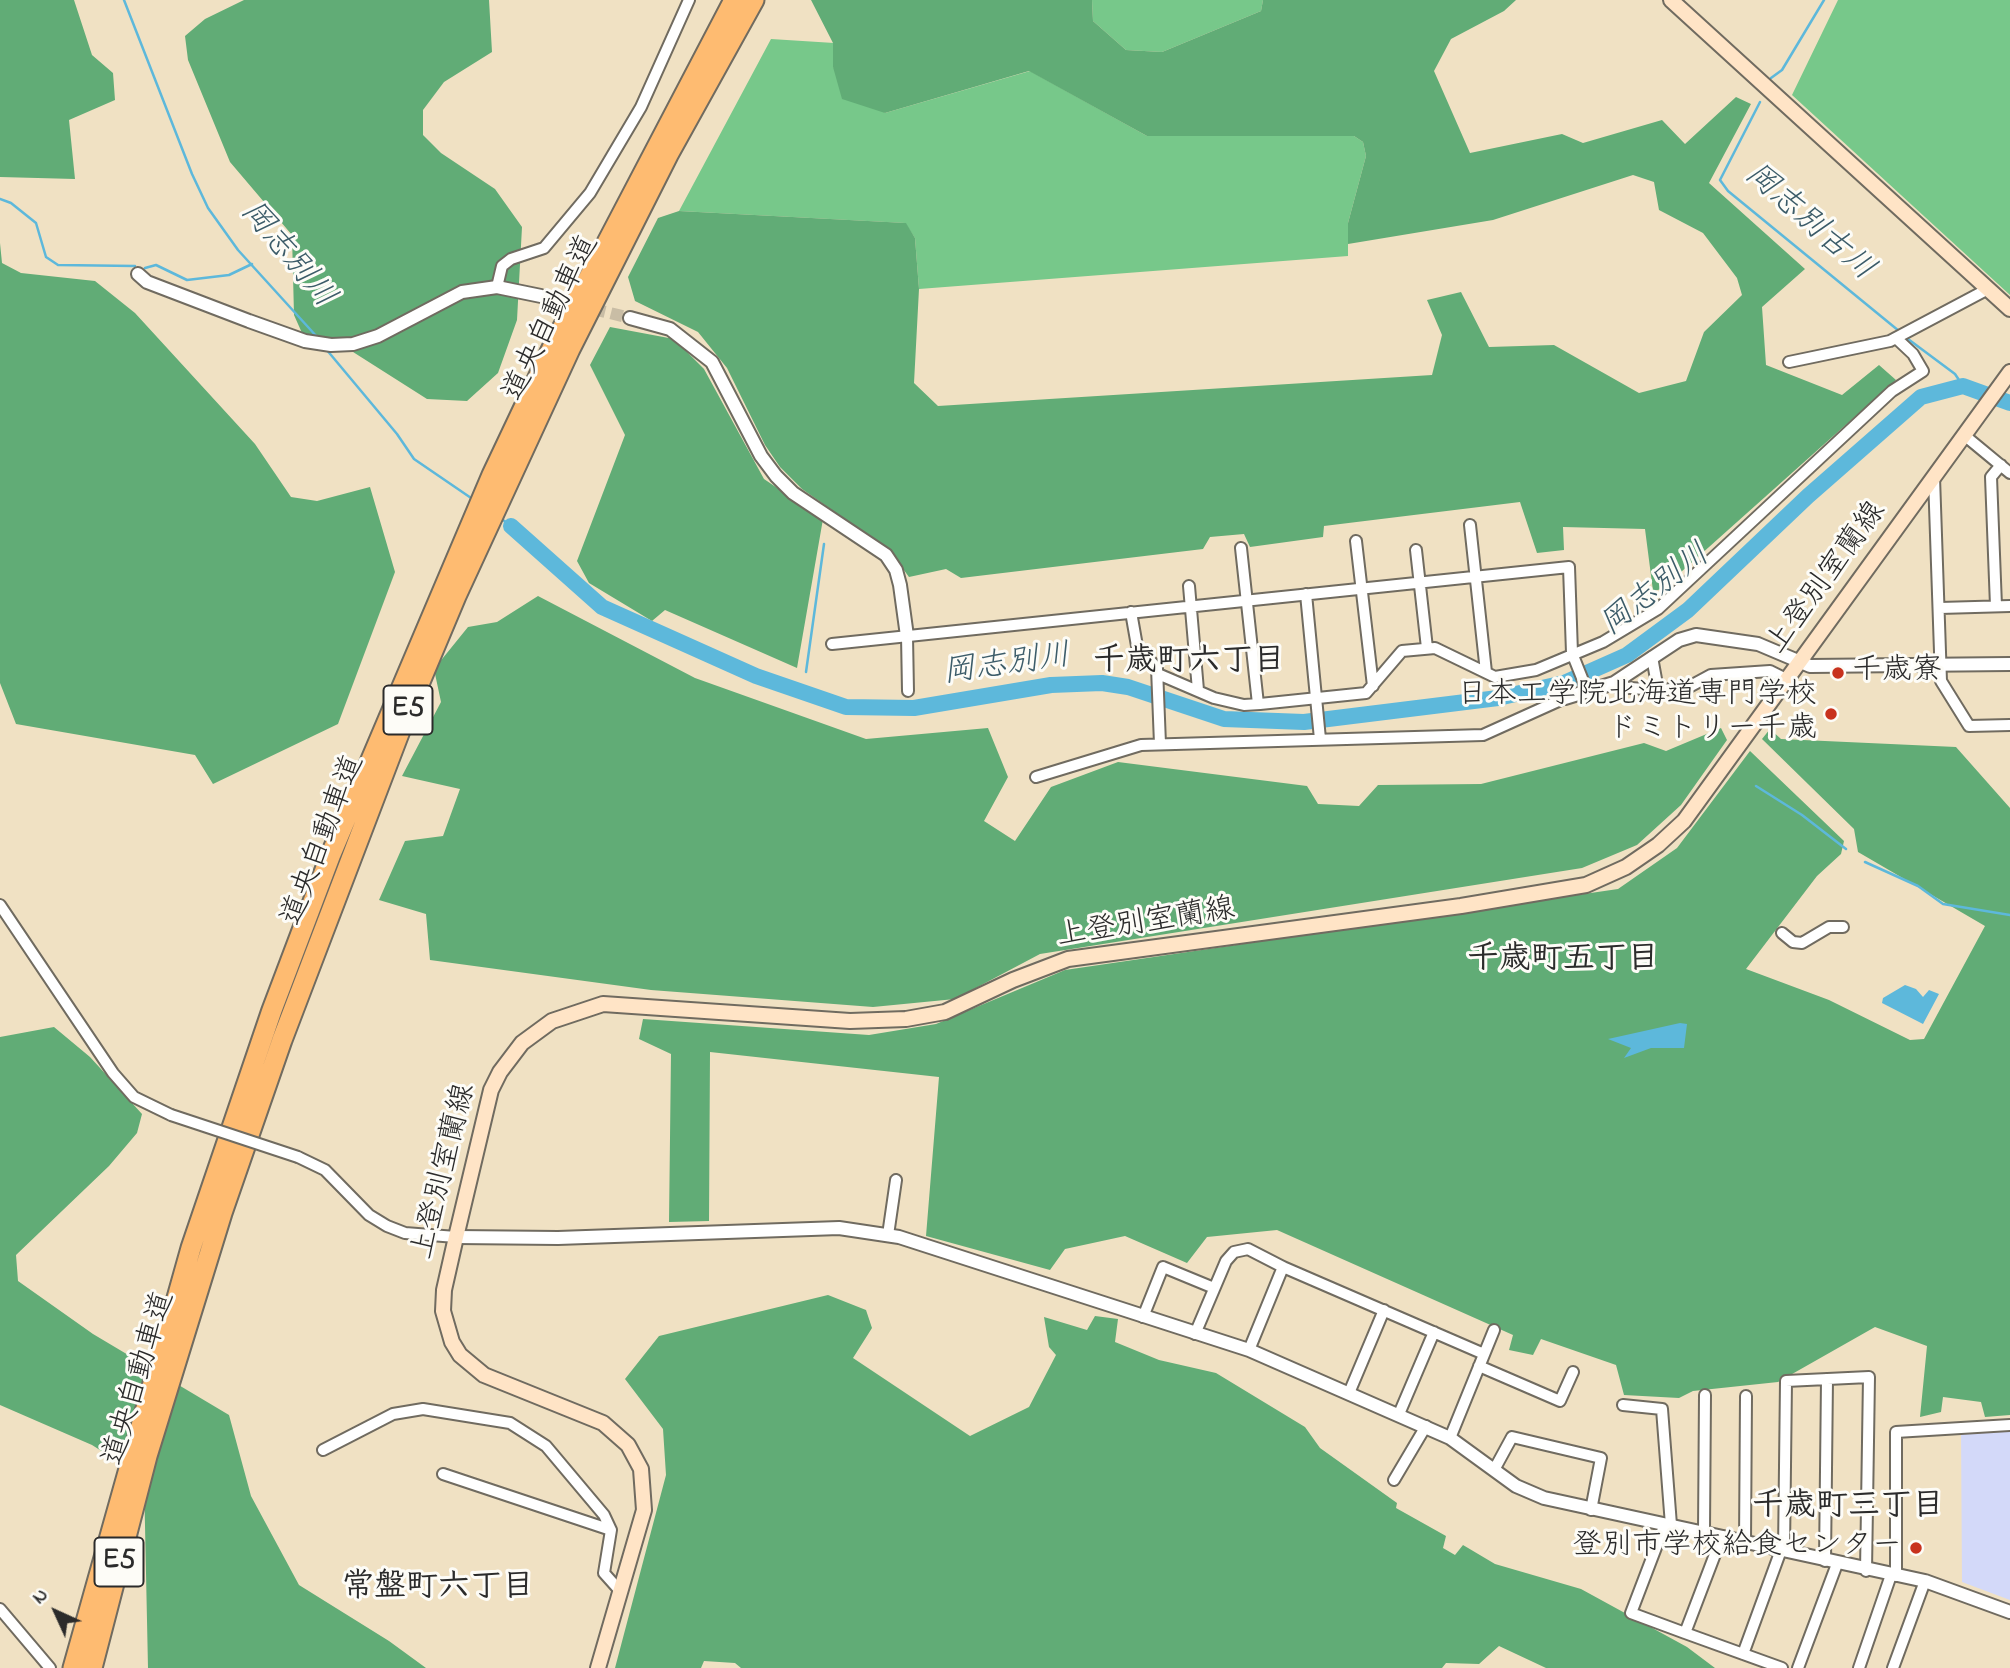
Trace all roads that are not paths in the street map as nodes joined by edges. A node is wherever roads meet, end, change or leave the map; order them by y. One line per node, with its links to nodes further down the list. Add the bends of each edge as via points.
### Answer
1 (689, 0): 6 (street, via 641,107 590,194 544,248 502,266)
2 (734, 0): 83 (highway, 道央自動車道 / E5, via 560,332 492,475 331,853 196,1234)
3 (754, 0): 83 (highway, 道央自動車道 / E5, via 668,155 570,349 405,715 282,1040)
4 (1671, 0): 7 (main road)
5 (138, 274): 6 (street, via 147,282 249,321 331,345 377,336 462,292)
6 (497, 287): 8 (street)
7 (1988, 289): 9 (main road); 11 (street)
8 (541, 296)
9 (2010, 309)
10 (630, 318): 32 (street, via 670,330 712,362 776,476 793,493 886,555 897,570)
11 (1896, 338): 12 (street); 35 (street, via 1923,371 1892,391 1658,609)
12 (1789, 362)
13 (2009, 373): 14 (main road, 上登別室蘭線)
14 (1964, 435): 15 (street); 16 (main road, 上登別室蘭線)
15 (2006, 469): 28 (street, via 1991,477)
16 (1934, 476): 30 (street); 37 (main road, 上登別室蘭線)
17 (1470, 525): 21 (street)
18 (1356, 541): 24 (street)
19 (1241, 548): 26 (street)
20 (1416, 550): 22 (street)
21 (1475, 576): 22 (street); 35 (street, via 1569,567); 40 (street)
22 (1420, 582): 24 (street); 34 (street)
23 (1189, 586): 27 (street)
24 (1362, 588): 25 (street); 44 (street)
25 (1306, 594): 26 (street); 49 (street)
26 (1246, 600): 27 (street); 51 (street)
27 (1191, 606): 31 (street); 48 (street)
28 (1996, 606): 29 (street); 30 (street)
29 (2010, 606)
30 (1940, 608): 39 (street)
31 (1131, 612): 32 (street); 41 (street, via 1137,646)
32 (907, 636): 33 (street); 47 (street)
33 (832, 644)
34 (1427, 648): 40 (street, via 1456,656); 44 (street, via 1402,651)
35 (1573, 656): 40 (street, via 1536,670 1495,677); 45 (street)
36 (1652, 657): 37 (street, via 1679,640 1709,636 1758,644); 43 (street); 46 (street)
37 (1800, 662): 39 (street, via 1810,666); 42 (main road, 上登別室蘭線)
38 (2010, 664): 39 (street)
39 (1941, 666): 52 (street, via 1941,681 1969,726)
40 (1486, 672)
41 (1158, 676): 48 (street); 54 (street)
42 (1788, 680): 46 (street, via 1770,671 1711,675 1687,688); 61 (main road, 上登別室蘭線, via 1684,821 1626,867 1586,885 1068,959 945,1012 906,1019 850,1021 603,1004 570,1013 536,1031 500,1072 478,1136)
43 (1614, 683): 45 (street); 46 (street)
44 (1373, 686): 49 (street, via 1366,693)
45 (1586, 687): 50 (street)
46 (1658, 690)
47 (908, 691)
48 (1198, 691): 51 (street, via 1244,705)
49 (1315, 697): 51 (street); 53 (street)
50 (1565, 698): 53 (street, via 1483,735)
51 (1258, 704)
52 (2010, 725)
53 (1319, 734): 54 (street)
54 (1160, 744): 55 (street, via 1132,746)
55 (1036, 777)
56 (0, 905): 61 (street, bridge, via 134,1097 325,1170 369,1215 387,1226 405,1233)
57 (1843, 927): 58 (street, via 1829,928 1802,943)
58 (1782, 933)
59 (896, 1180): 60 (street)
60 (888, 1235): 61 (street, via 839,1228); 65 (street)
61 (456, 1237): 98 (main road, 上登別室蘭線, via 443,1311 460,1355 484,1375 603,1423 636,1458 644,1479 644,1510)
62 (1283, 1267): 63 (street, via 1242,1249 1229,1256); 64 (street); 69 (street)
63 (1214, 1288): 65 (street, via 1163,1267); 68 (street)
64 (1384, 1310): 67 (street); 74 (street)
65 (1143, 1317): 68 (street)
66 (1494, 1330): 70 (street)
67 (1434, 1332): 70 (street); 78 (street)
68 (1195, 1334): 69 (street)
69 (1249, 1350): 74 (street)
70 (1484, 1354): 71 (street)
71 (1479, 1366): 72 (street, via 1560,1401); 81 (street)
72 (1573, 1371)
73 (1827, 1379): 93 (street, via 1786,1381); 94 (street); 95 (street, via 1869,1377)
74 (1349, 1393): 78 (street)
75 (1705, 1395): 90 (street)
76 (1746, 1396): 92 (street)
77 (1623, 1405): 88 (street, via 1662,1409)
78 (1399, 1414): 80 (street)
79 (2010, 1425): 96 (street, via 1896,1432)
80 (1426, 1426): 81 (street); 86 (street)
81 (1450, 1438): 84 (street)
82 (323, 1450): 89 (street, via 393,1414 422,1409 510,1423 546,1446 604,1515)
83 (139, 1454): 104 (highway, 道央自動車道 / E5); 105 (highway, 道央自動車道 / E5)
84 (1494, 1470): 87 (street, via 1544,1498); 87 (street, via 1512,1437 1601,1458)
85 (443, 1474): 89 (street)
86 (1394, 1480)
87 (1591, 1510): 88 (street)
88 (1668, 1525): 90 (street); 101 (street, via 1631,1613)
89 (611, 1530): 98 (street, via 604,1573)
90 (1704, 1531): 91 (street)
91 (1721, 1536): 92 (street); 101 (street)
92 (1745, 1542): 93 (street)
93 (1783, 1550): 94 (street); 102 (street)
94 (1831, 1563): 95 (street); 108 (street)
95 (1866, 1571): 96 (street)
96 (1894, 1576): 97 (street); 109 (street)
97 (1925, 1581): 100 (street); 110 (street)
98 (621, 1592): 106 (main road, 上登別室蘭線)
99 (0, 1609): 103 (street)
100 (2010, 1612)
101 (1685, 1633): 102 (street)
102 (1743, 1654): 107 (street)
103 (50, 1668)
104 (73, 1668)
105 (92, 1668)
106 (598, 1668)
107 (1782, 1668)
108 (1798, 1668)
109 (1860, 1668)
110 (1893, 1668)

